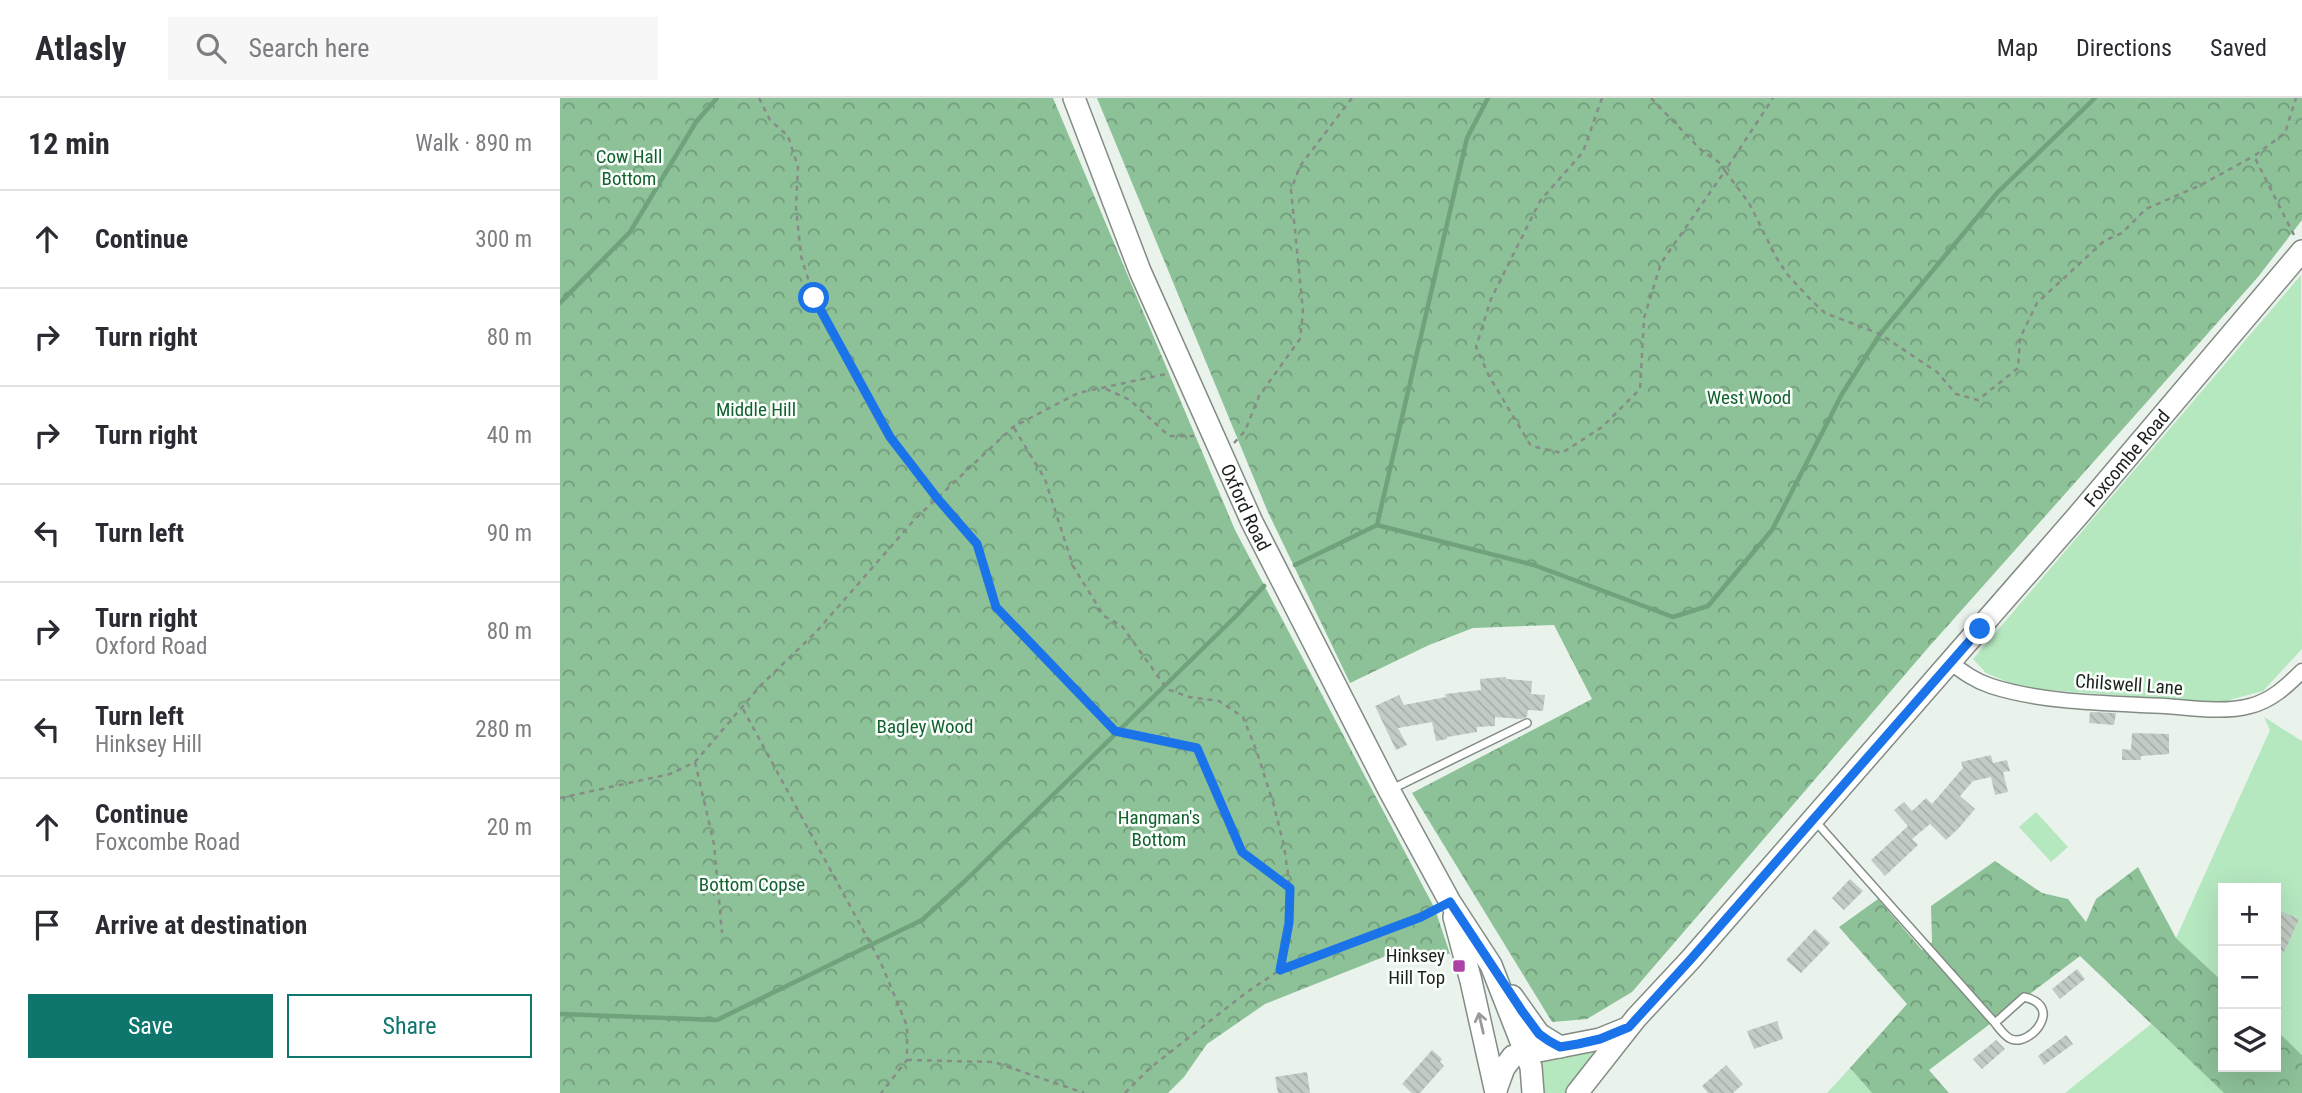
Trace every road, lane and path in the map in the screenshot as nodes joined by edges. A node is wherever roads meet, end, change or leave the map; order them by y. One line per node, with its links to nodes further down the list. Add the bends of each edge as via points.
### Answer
1 (759, 98): 15 (path, via 770,120 788,136 798,167 801,256 814,298 890,437)
2 (1074, 98): 14 (street, Oxford Road, via 1140,271)
3 (1352, 98): 14 (path, via 1300,166 1291,190 1303,301 1300,339 1259,396 1245,431)
4 (1602, 98): 9 (path, via 1583,152 1540,201 1491,299 1476,347 1531,446 1562,453 1602,427 1640,389 1644,318 1661,263)
5 (1651, 98): 9 (path)
6 (1773, 98): 9 (path)
7 (2296, 98): 8 (path, via 2285,133)
8 (2254, 156): 9 (path, via 2146,208 2122,233 2094,250 2037,303 2020,338 2018,368 1978,400 1956,394 1937,372 1880,334 1825,313 1787,274 1749,203); 10 (path)
9 (1725, 171)
10 (2299, 245): 16 (street, Foxcombe Road, via 2081,512)
11 (1168, 373): 12 (path)
12 (1104, 388): 13 (path, via 1078,393); 14 (path, via 1130,400 1168,436 1194,435 1206,455)
13 (1013, 427): 15 (path); 24 (path, via 1045,479 1073,566 1104,616 1122,626 1167,689 1219,701 1243,717 1274,806)
14 (1220, 449): 21 (street, Oxford Road, via 1252,522)
15 (937, 498): 18 (path); 24 (path, via 977,544 996,607 1115,731 1197,748 1242,852)
16 (1950, 662): 17 (street, Chilswell Lane, via 1965,674 2012,692 2075,701 2234,709 2265,701); 23 (street, Foxcombe Road)
17 (2302, 671)
18 (743, 709): 20 (path); 33 (path, via 881,963 907,1026)
19 (1527, 723): 21 (lane)
20 (695, 762): 22 (path, via 670,774); 26 (path, via 714,844)
21 (1389, 790): 25 (street, Oxford Road)
22 (560, 798)
23 (1814, 818): 29 (lane); 30 (street, Foxcombe Road)
24 (1290, 888): 28 (path)
25 (1450, 902): 27 (street, Oxford Road); 28 (path); 34 (street, Oxford Road, one-way to 25)
26 (722, 933)
27 (1491, 965): 31 (street, Oxford Road, via 1539,1034); 32 (street, Oxford Road)
28 (1280, 970): 37 (path, via 1150,1068)
29 (1994, 1023): 29 (lane, via 2008,1038 2022,1039 2042,1023 2044,1014 2033,999 2024,997)
30 (1629, 1027): 31 (street); 39 (street, Foxcombe Road)
31 (1560, 1047): 32 (street)
32 (1526, 1052): 34 (street, via 1513,1056); 38 (street, Oxford Road)
33 (907, 1060): 35 (path); 36 (path, via 994,1062)
34 (1496, 1091)
35 (881, 1093)
36 (1084, 1093)
37 (1125, 1093)
38 (1533, 1093)
39 (1577, 1093)

